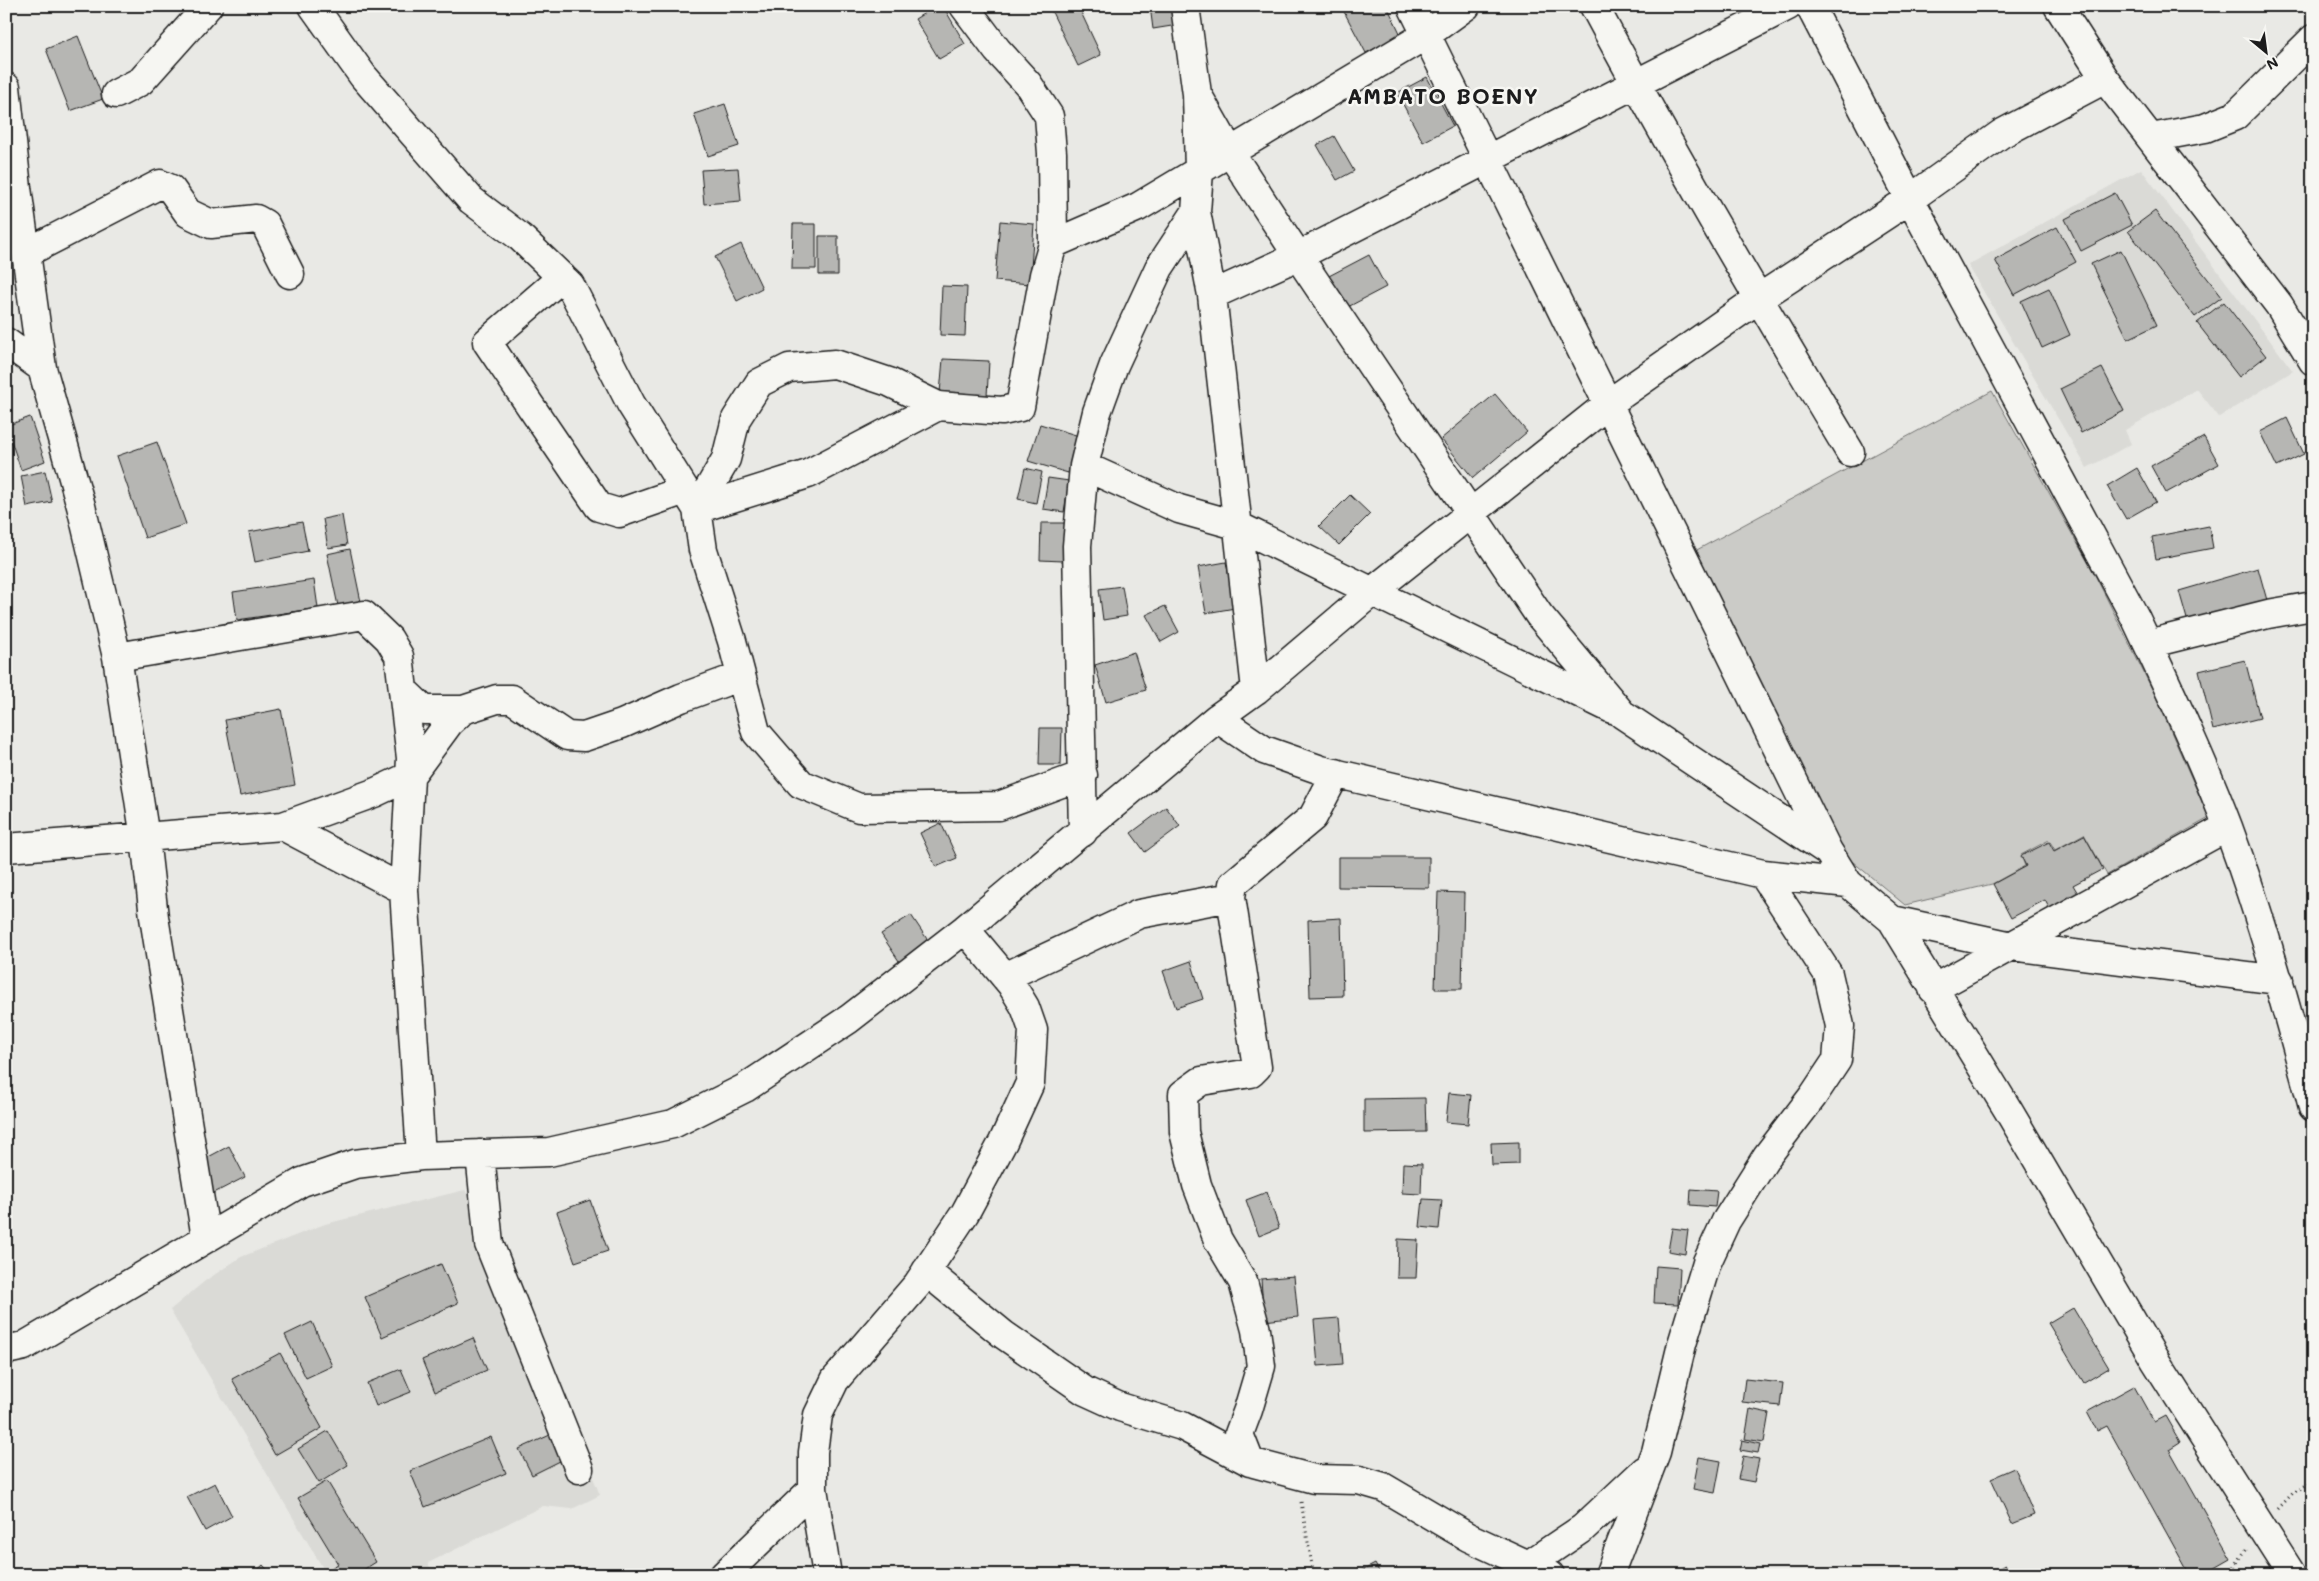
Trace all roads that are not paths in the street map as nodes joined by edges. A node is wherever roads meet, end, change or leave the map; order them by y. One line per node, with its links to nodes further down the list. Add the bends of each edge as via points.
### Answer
1 (208, 6): 15 (street, via 141,81)
2 (313, 6): 27 (street, via 363,76 471,200 520,238)
3 (1185, 6): 16 (street)
4 (1412, 6): 10 (street)
5 (1466, 6): 10 (street)
6 (1594, 6): 13 (street)
7 (1806, 6): 13 (street); 21 (street)
8 (2058, 6): 12 (street)
9 (971, 8): 23 (street, via 997,50 1028,84 1049,116)
10 (1426, 35): 18 (street); 19 (street)
11 (2313, 39): 17 (street, via 2235,116 2205,128)
12 (2105, 79): 17 (street); 21 (street, via 2001,134)
13 (1636, 85): 19 (street); 29 (street)
14 (6, 87): 24 (street)
15 (116, 94)
16 (1197, 94): 18 (street); 20 (street)
17 (2151, 138): 31 (street, via 2279,305)
18 (1230, 152): 20 (street); 25 (street)
19 (1488, 158): 25 (street); 33 (street)
20 (1198, 171): 22 (street); 23 (street, via 1138,206)
21 (1910, 200): 29 (street); 42 (street)
22 (1196, 212): 28 (street); 36 (street, via 1159,268 1114,366 1096,412)
23 (1053, 244): 34 (street, via 1044,275 1020,407 1002,411)
24 (26, 253): 26 (street, via 160,184 171,190 188,213 211,224 256,219 265,224); 32 (street)
25 (1298, 256): 28 (street); 38 (street)
26 (290, 274)
27 (562, 277): 37 (street, via 570,285 631,404); 37 (street, via 487,342 599,507 619,513)
28 (1212, 295): 39 (street)
29 (1758, 299): 33 (street); 35 (street)
30 (6, 342): 32 (street)
31 (2313, 361)
32 (42, 368): 43 (street, via 81,506)
33 (1608, 404): 38 (street); 58 (street)
34 (938, 406): 37 (street, via 808,474); 37 (street, via 889,382 834,364 789,368 759,383 736,419 726,458)
35 (1850, 452)
36 (1084, 466): 39 (street, via 1180,509); 51 (street, via 1077,546)
37 (691, 499): 44 (street, via 703,550)
38 (1471, 513): 40 (street); 48 (street, via 1539,615)
39 (1236, 525): 40 (street); 46 (street)
40 (1373, 591): 46 (street); 48 (street)
41 (2313, 606): 42 (street)
42 (2148, 644): 54 (street)
43 (118, 657): 45 (street, via 364,615 389,639 399,656); 56 (street)
44 (742, 676): 47 (street, via 584,737 567,736 512,699 497,699); 51 (street, via 756,732 800,784 859,808 999,806)
45 (403, 690): 47 (street, via 424,710); 52 (street)
46 (1256, 690): 49 (street)
47 (463, 710): 52 (street, via 449,723)
48 (1622, 714): 58 (street)
49 (1217, 718): 50 (street, via 1264,750); 55 (street)
50 (1336, 773): 59 (street); 62 (street, via 1313,816 1233,884)
51 (1083, 775): 55 (street)
52 (410, 776): 53 (street, via 374,794); 61 (street)
53 (283, 826): 56 (street); 61 (street)
54 (2227, 826): 65 (street); 67 (street)
55 (1083, 832): 64 (street)
56 (145, 838): 57 (street); 72 (street, via 154,917)
57 (6, 848)
58 (1828, 851): 60 (street)
59 (1763, 874): 60 (street); 76 (street, via 1828,974 1840,1026 1836,1060 1814,1096 1767,1156 1726,1221 1711,1253 1682,1344 1656,1452)
60 (1848, 883): 63 (street)
61 (404, 890): 71 (street)
62 (1231, 897): 66 (street, via 1139,914); 75 (street, via 1257,1067 1252,1073 1201,1081 1183,1094 1184,1132 1197,1185 1218,1240 1243,1282 1256,1330 1260,1366 1238,1434)
63 (1892, 920): 65 (street); 68 (street)
64 (965, 929): 66 (street); 70 (street, via 848,1019 746,1088 673,1124 549,1152)
65 (2012, 946): 67 (street); 68 (street)
66 (1005, 977): 73 (street, via 1024,1007 1033,1030 1030,1083 965,1214)
67 (2280, 980): 69 (street)
68 (1933, 989): 83 (street, via 2155,1360)
69 (2311, 1090)
70 (480, 1154): 71 (street); 77 (street, via 489,1244)
71 (420, 1156): 72 (street, via 355,1164 302,1182)
72 (206, 1238): 74 (street, via 24,1346)
73 (926, 1271): 75 (street, via 1004,1336 1084,1391 1120,1407 1182,1426); 78 (street, via 835,1380 818,1415)
74 (6, 1350)
75 (1250, 1462): 79 (street, via 1314,1479 1358,1480 1383,1487)
76 (1649, 1467): 79 (street); 82 (street)
77 (579, 1469)
78 (813, 1489): 80 (street); 81 (street)
79 (1531, 1571)
80 (724, 1575)
81 (827, 1575)
82 (1609, 1575)
83 (2292, 1575)

